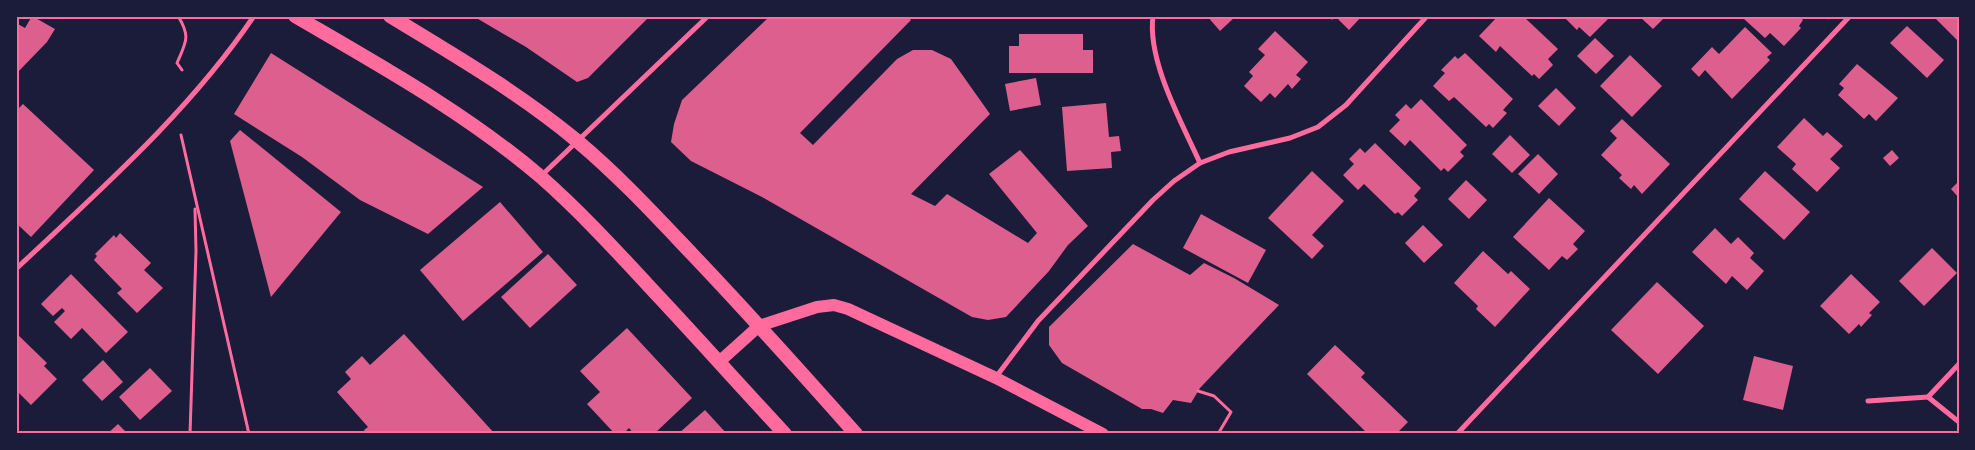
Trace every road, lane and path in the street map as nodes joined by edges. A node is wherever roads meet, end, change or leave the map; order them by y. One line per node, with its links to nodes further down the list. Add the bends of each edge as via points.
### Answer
1 (178, 16): 9 (path, via 187,36 177,63)
2 (254, 16): 15 (street, via 180,110)
3 (295, 16): 13 (highway, via 458,115)
4 (390, 16): 11 (highway, via 512,92)
5 (708, 16): 11 (street)
6 (1153, 16): 12 (street, via 1155,53 1169,94)
7 (1427, 16): 12 (street, via 1346,105 1318,128)
8 (1850, 16): 30 (street)
9 (182, 70)
10 (180, 132): 14 (path)
11 (577, 140): 13 (street); 16 (highway, via 635,193)
12 (1200, 163): 19 (street, via 1174,181 1127,227 1038,321)
13 (540, 177): 17 (highway, via 602,236)
14 (194, 201): 24 (path, via 196,251); 25 (path)
15 (16, 269)
16 (760, 326): 17 (main road); 19 (main road, via 834,305); 27 (highway)
17 (719, 362): 26 (highway)
18 (1959, 364): 21 (street)
19 (996, 378): 28 (main road)
20 (1198, 391): 29 (path, via 1214,396 1231,412)
21 (1928, 397): 22 (street); 23 (street)
22 (1868, 401)
23 (1959, 422)
24 (190, 434)
25 (249, 434)
26 (785, 434)
27 (856, 434)
28 (1103, 434)
29 (1218, 434)
30 (1457, 434)

